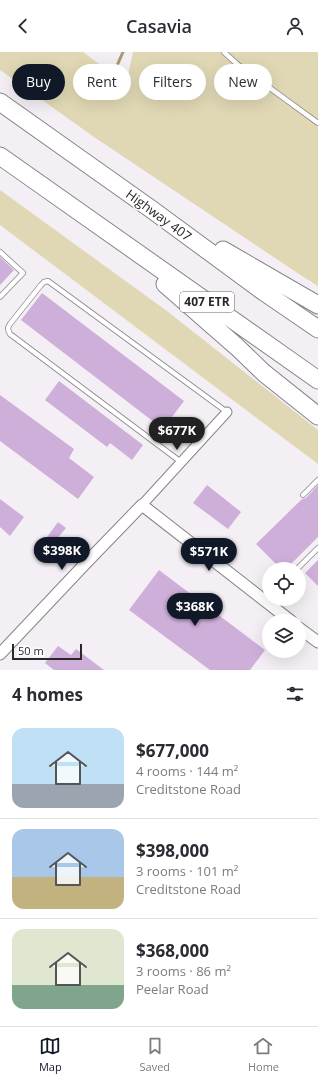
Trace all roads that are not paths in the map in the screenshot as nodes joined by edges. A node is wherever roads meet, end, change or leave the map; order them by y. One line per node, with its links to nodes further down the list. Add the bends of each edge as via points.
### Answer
1 (224, 52): 3 (lane)
2 (0, 102): 5 (highway, Highway 407 / 407 ETR)
3 (318, 123)
4 (0, 156): 6 (highway, 407 ETR)
5 (151, 209): 9 (highway); 10 (highway, Highway 407 / 407 ETR)
6 (96, 224): 11 (highway, 407 ETR); 13 (highway, via 264,373)
7 (0, 252): 8 (lane, via 23,273)
8 (0, 297)
9 (318, 305)
10 (318, 329)
11 (318, 380)
12 (227, 412): 14 (street); 14 (lane, via 48,281 41,285 8,327 12,337)
13 (318, 416)
14 (181, 462): 17 (street)
15 (318, 480): 16 (lane)
16 (303, 495)
17 (142, 505): 20 (street); 25 (street)
18 (318, 548): 19 (lane)
19 (304, 562)
20 (262, 595)
21 (275, 606): 22 (street)
22 (283, 614)
23 (306, 633): 24 (street)
24 (318, 642)
25 (0, 654)

